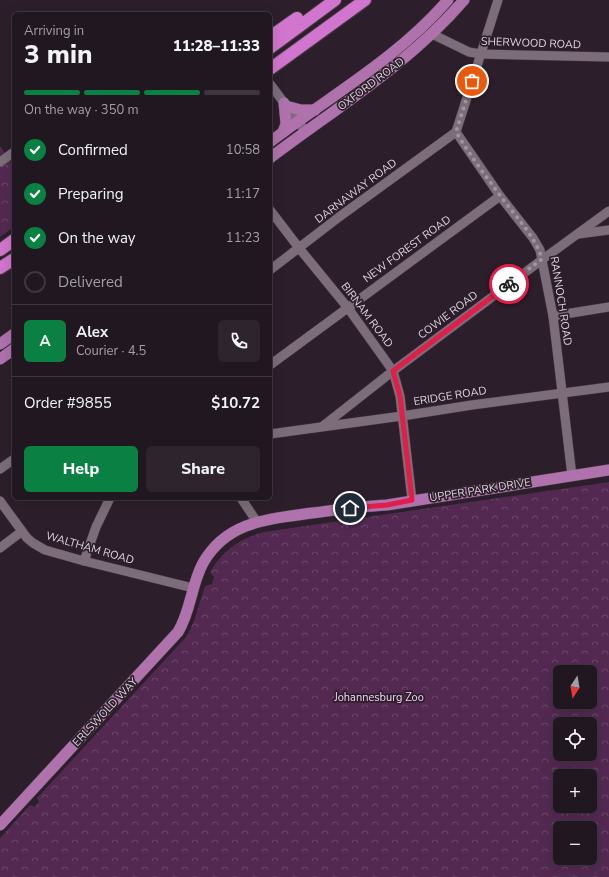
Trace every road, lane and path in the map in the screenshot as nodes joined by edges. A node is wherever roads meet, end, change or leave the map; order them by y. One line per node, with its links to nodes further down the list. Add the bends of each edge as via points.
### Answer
1 (325, 0): 8 (highway)
2 (335, 0): 9 (highway)
3 (364, 0): 12 (highway)
4 (448, 0): 15 (main road, OXFORD ROAD, via 388,57)
5 (464, 0): 7 (main road, OXFORD ROAD)
6 (498, 0): 10 (street)
7 (432, 34): 10 (street, SHERWOOD ROAD, via 469,52); 18 (main road, OXFORD ROAD, via 407,57)
8 (272, 36)
9 (272, 47)
10 (481, 54): 11 (street, SHERWOOD ROAD); 19 (street)
11 (609, 57)
12 (272, 68)
13 (272, 87): 14 (street)
14 (285, 105): 15 (main road, via 301,110); 16 (street); 17 (main road, via 286,124)
15 (316, 110): 16 (main road, OXFORD ROAD)
16 (298, 121): 17 (main road, OXFORD ROAD); 18 (street)
17 (282, 132): 20 (main road, OXFORD ROAD)
18 (306, 132): 22 (main road, OXFORD ROAD)
19 (456, 132): 24 (street, RANNOCH ROAD); 30 (street, DARNAWAY ROAD)
20 (272, 140)
21 (12, 153): 23 (street)
22 (272, 157)
23 (0, 162)
24 (500, 196): 32 (street, RANNOCH ROAD, via 533,238); 37 (street, NEW FOREST ROAD)
25 (609, 211): 28 (street, COWIE ROAD)
26 (272, 213): 30 (street, BIRNAM ROAD)
27 (609, 230): 28 (street)
28 (577, 234): 32 (street, COWIE ROAD)
29 (12, 241): 31 (highway)
30 (299, 248): 35 (street, DARNAWAY ROAD); 37 (street, BIRNAM ROAD)
31 (0, 250)
32 (542, 259): 38 (street, RANNOCH ROAD); 44 (street, COWIE ROAD)
33 (12, 260): 34 (highway)
34 (0, 268)
35 (272, 268)
36 (609, 307): 38 (street)
37 (348, 308): 43 (street, NEW FOREST ROAD); 44 (street, BIRNAM ROAD)
38 (553, 316): 46 (street, RANNOCH ROAD)
39 (12, 335): 40 (main road)
40 (0, 344)
41 (12, 350): 42 (main road)
42 (0, 359)
43 (272, 364)
44 (393, 371): 47 (street, BIRNAM ROAD); 48 (street, COWIE ROAD)
45 (609, 387): 46 (street, ERIDGE ROAD)
46 (561, 393): 47 (street, ERIDGE ROAD); 53 (street, RANNOCH ROAD)
47 (402, 416): 48 (street, ERIDGE ROAD); 56 (street, BIRNAM ROAD)
48 (323, 426): 49 (street, ERIDGE ROAD)
49 (272, 434)
50 (12, 460): 51 (street)
51 (0, 469)
52 (609, 470): 53 (main road, UPPER PARK DRIVE)
53 (572, 476): 56 (main road, UPPER PARK DRIVE)
54 (109, 500): 61 (street)
55 (242, 500): 58 (street)
56 (412, 500): 58 (main road, UPPER PARK DRIVE)
57 (0, 501): 59 (street, WALTHAM ROAD)
58 (257, 522): 62 (main road, UPPER PARK DRIVE, via 231,534 217,544 202,565)
59 (21, 532): 60 (street); 61 (street, WALTHAM ROAD, via 45,550)
60 (0, 548)
61 (84, 561): 62 (street, WALTHAM ROAD)
62 (193, 588): 63 (main road, ERLSWOLD WAY, via 178,632)
63 (0, 825)

